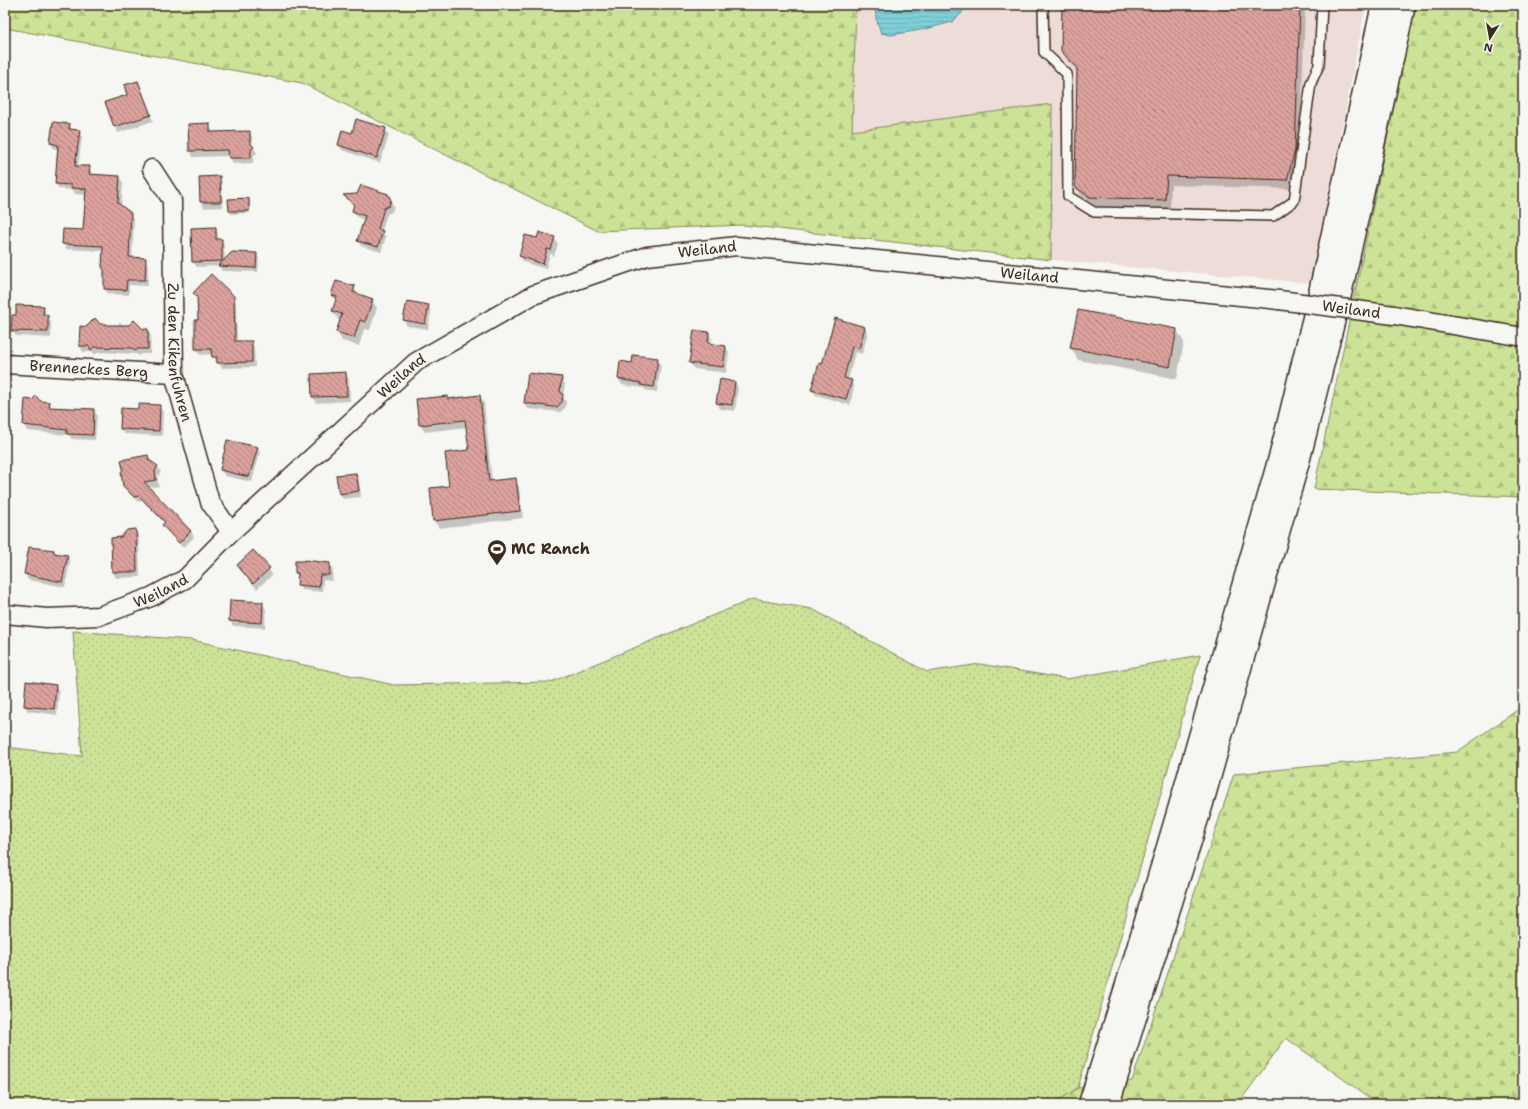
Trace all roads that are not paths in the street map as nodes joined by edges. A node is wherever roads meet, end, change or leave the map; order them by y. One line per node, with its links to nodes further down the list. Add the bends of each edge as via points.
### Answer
1 (1043, 5): 2 (lane, via 1044,52 1067,74 1068,196 1094,212 1273,216 1294,202 1311,84 1319,65)
2 (1322, 5)
3 (1383, 5): 11 (highway, via 1319,297 1281,454 1183,796)
4 (1404, 5): 12 (highway, via 1339,299 1299,458 1202,803)
5 (152, 169): 8 (street, Zu den Kikenfuhren, via 172,200)
6 (1523, 337): 9 (street, Weiland, bridge, via 1394,315 1280,300 737,246 647,256 533,295 416,362)
7 (5, 364): 8 (street, Brenneckes Berg)
8 (174, 374): 9 (street, Zu den Kikenfuhren, via 210,502)
9 (231, 532): 10 (street, Weiland, via 185,579 151,597 99,616 47,618)
10 (5, 614)
11 (1090, 1104)
12 (1108, 1104)

